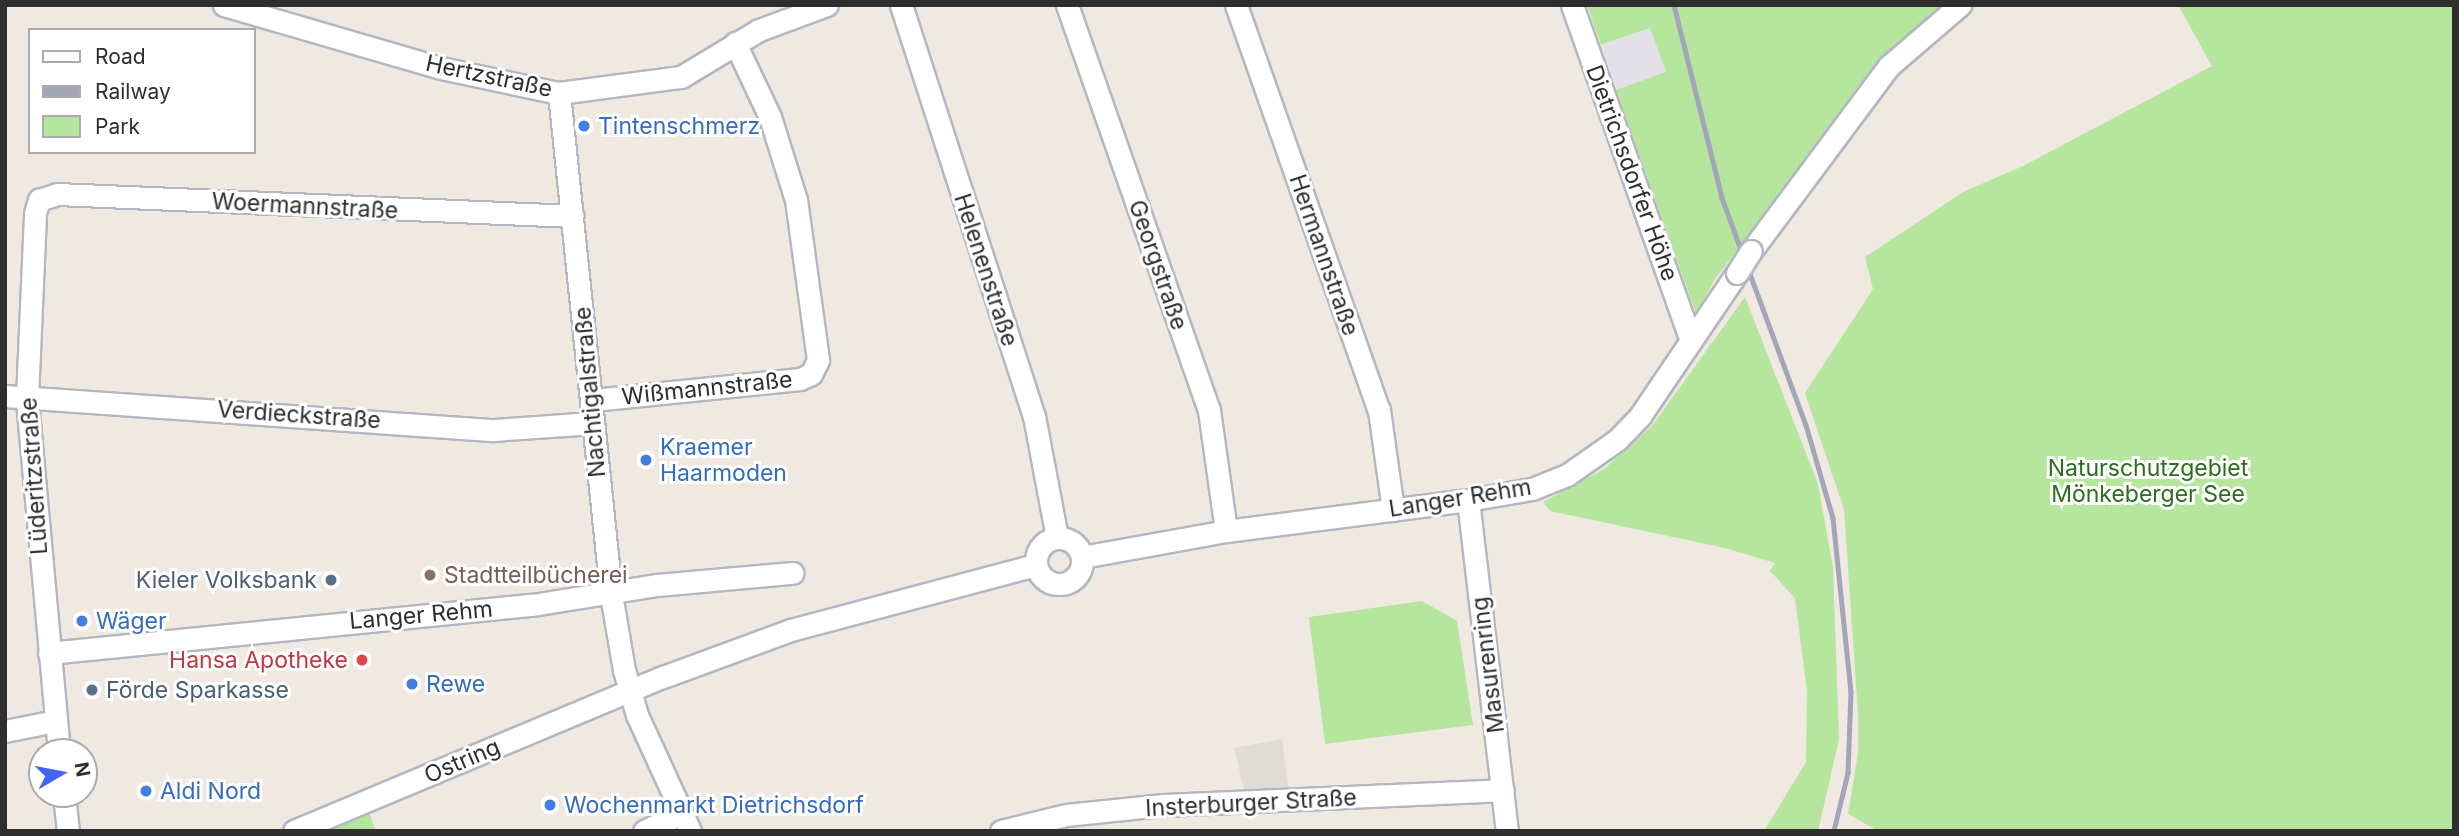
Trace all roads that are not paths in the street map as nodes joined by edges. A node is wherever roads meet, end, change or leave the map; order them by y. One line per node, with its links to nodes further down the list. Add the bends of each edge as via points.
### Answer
1 (224, 5): 9 (street, Hertzstraße, via 441,68)
2 (827, 5): 8 (street, Hertzstraße)
3 (901, 5): 20 (street, Helenenstraße, via 1034,416)
4 (1066, 5): 19 (street, Georgstraße, via 1209,410)
5 (1236, 5): 18 (street, Hermannstraße, via 1379,410)
6 (1572, 5): 12 (street, Dietrichsdorfer Höhe)
7 (1960, 5): 12 (street, Langer Rehm, bridge, via 1889,66 1751,251)
8 (735, 43): 9 (street, Hertzstraße, via 681,77); 15 (street, Wißmannstraße, via 770,117 796,200 818,360 811,374)
9 (559, 93): 11 (street, Nachtigalstraße)
10 (40, 200): 11 (street, Woermannstraße, via 57,194); 14 (street, Lüderitzstraße, via 35,213)
11 (573, 216): 15 (street, Nachtigalstraße)
12 (1691, 341): 17 (street, Langer Rehm, via 1640,416 1589,462 1532,489)
13 (5, 396): 14 (street, Verdieckstraße)
14 (27, 398): 16 (street, Verdieckstraße, via 494,430); 25 (street, Lüderitzstraße)
15 (593, 400): 16 (street, Nachtigalstraße)
16 (593, 423): 24 (street, Nachtigalstraße)
17 (1468, 500): 18 (street, Langer Rehm); 30 (street, Masurenring)
18 (1393, 510): 19 (street, Langer Rehm)
19 (1226, 531): 21 (street, Langer Rehm)
20 (1057, 538): 21 (street, via 1076,545); 22 (street, via 1039,550)
21 (1082, 557): 22 (street, via 1080,572 1063,584 1049,582)
22 (1037, 565): 26 (street, via 791,629)
23 (792, 573): 24 (street, Langer Rehm)
24 (611, 594): 25 (street, Langer Rehm); 26 (street, Nachtigalstraße)
25 (50, 653): 27 (street, Lüderitzstraße)
26 (630, 691): 32 (street); 34 (street, Ostring)
27 (55, 721): 28 (street); 29 (street, Lüderitzstraße)
28 (5, 731)
29 (57, 738)
30 (1503, 790): 36 (street, Insterburger Straße, via 1163,805 1066,815); 37 (street, Masurenring)
31 (66, 808): 33 (street)
32 (685, 822): 35 (street)
33 (68, 831)
34 (295, 831)
35 (644, 831)
36 (1001, 831)
37 (1507, 831)

